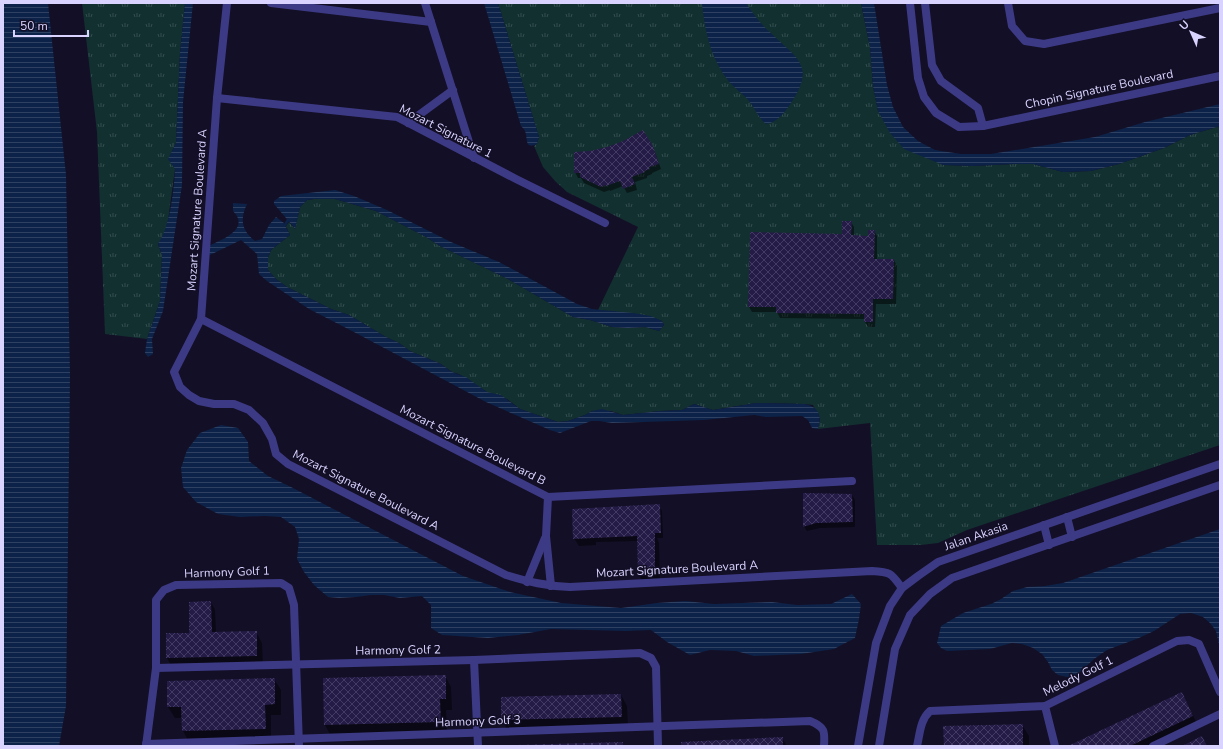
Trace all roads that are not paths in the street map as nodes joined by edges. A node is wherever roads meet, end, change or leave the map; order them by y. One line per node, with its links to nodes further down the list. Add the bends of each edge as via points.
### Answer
1 (227, 3): 11 (street, Mozart Signature Boulevard A)
2 (271, 3): 8 (street)
3 (425, 3): 8 (street)
4 (910, 3): 13 (street, Chopin Signature Boulevard, via 918,78 924,97 936,113 959,127)
5 (925, 3): 13 (street, via 932,65 941,81 978,108)
6 (1008, 3): 7 (street, via 1012,26 1025,41 1044,44)
7 (1220, 8)
8 (431, 22): 10 (street)
9 (1220, 76): 13 (street, Chopin Signature Boulevard)
10 (453, 90): 12 (street); 14 (street)
11 (217, 98): 12 (street, Mozart Signature 1, via 397,117); 16 (street, Mozart Signature Boulevard A)
12 (408, 123): 14 (street, Mozart Signature 1)
13 (983, 126)
14 (474, 158): 15 (street, Mozart Signature 1)
15 (605, 223)
16 (201, 319): 20 (street, Mozart Signature Boulevard B); 26 (street, Mozart Signature Boulevard A, via 174,372 180,386 190,395 199,401 234,404 249,410 263,422 276,454 288,464 506,575)
17 (1220, 464): 21 (street, Jalan Akasia)
18 (852, 481): 20 (street, Mozart Signature Boulevard B)
19 (1220, 485): 24 (street)
20 (548, 497): 23 (street)
21 (1067, 517): 22 (street, Jalan Akasia); 24 (street)
22 (1044, 525): 25 (street); 28 (street, Jalan Akasia, via 938,562)
23 (546, 536): 26 (street); 27 (street)
24 (1072, 537): 25 (street)
25 (1049, 545): 43 (street, via 952,578 930,594 910,616 895,649)
26 (527, 582): 27 (street, Mozart Signature Boulevard A)
27 (551, 586): 28 (street, Mozart Signature Boulevard A, via 872,571 886,572)
28 (902, 588): 42 (street, Jalan Akasia, via 890,606 876,643)
29 (474, 660): 30 (street, Harmony Golf 2); 35 (street, Harmony Golf 2, via 640,654 651,658 656,667); 36 (street)
30 (296, 664): 31 (street, Harmony Golf 2); 31 (street, Harmony Golf 1, via 294,605 289,588 281,582 176,585 164,590 156,600); 37 (street)
31 (156, 668): 38 (street)
32 (1220, 692): 33 (street, Melody Golf 1, via 1199,644 1189,640 1177,641)
33 (1045, 706): 44 (street, Melody Golf 1, via 930,711 922,723); 45 (street)
34 (1220, 714): 46 (street)
35 (658, 726): 36 (street, Harmony Golf 3); 40 (street); 41 (street, Harmony Golf 3, via 810,721 820,725 825,734)
36 (477, 733): 37 (street, Harmony Golf 3); 39 (street)
37 (299, 742): 38 (street, Harmony Golf 3)
38 (146, 745)
39 (478, 746)
40 (658, 746)
41 (824, 746)
42 (858, 746)
43 (879, 746)
44 (917, 746)
45 (1055, 746)
46 (1153, 746)

